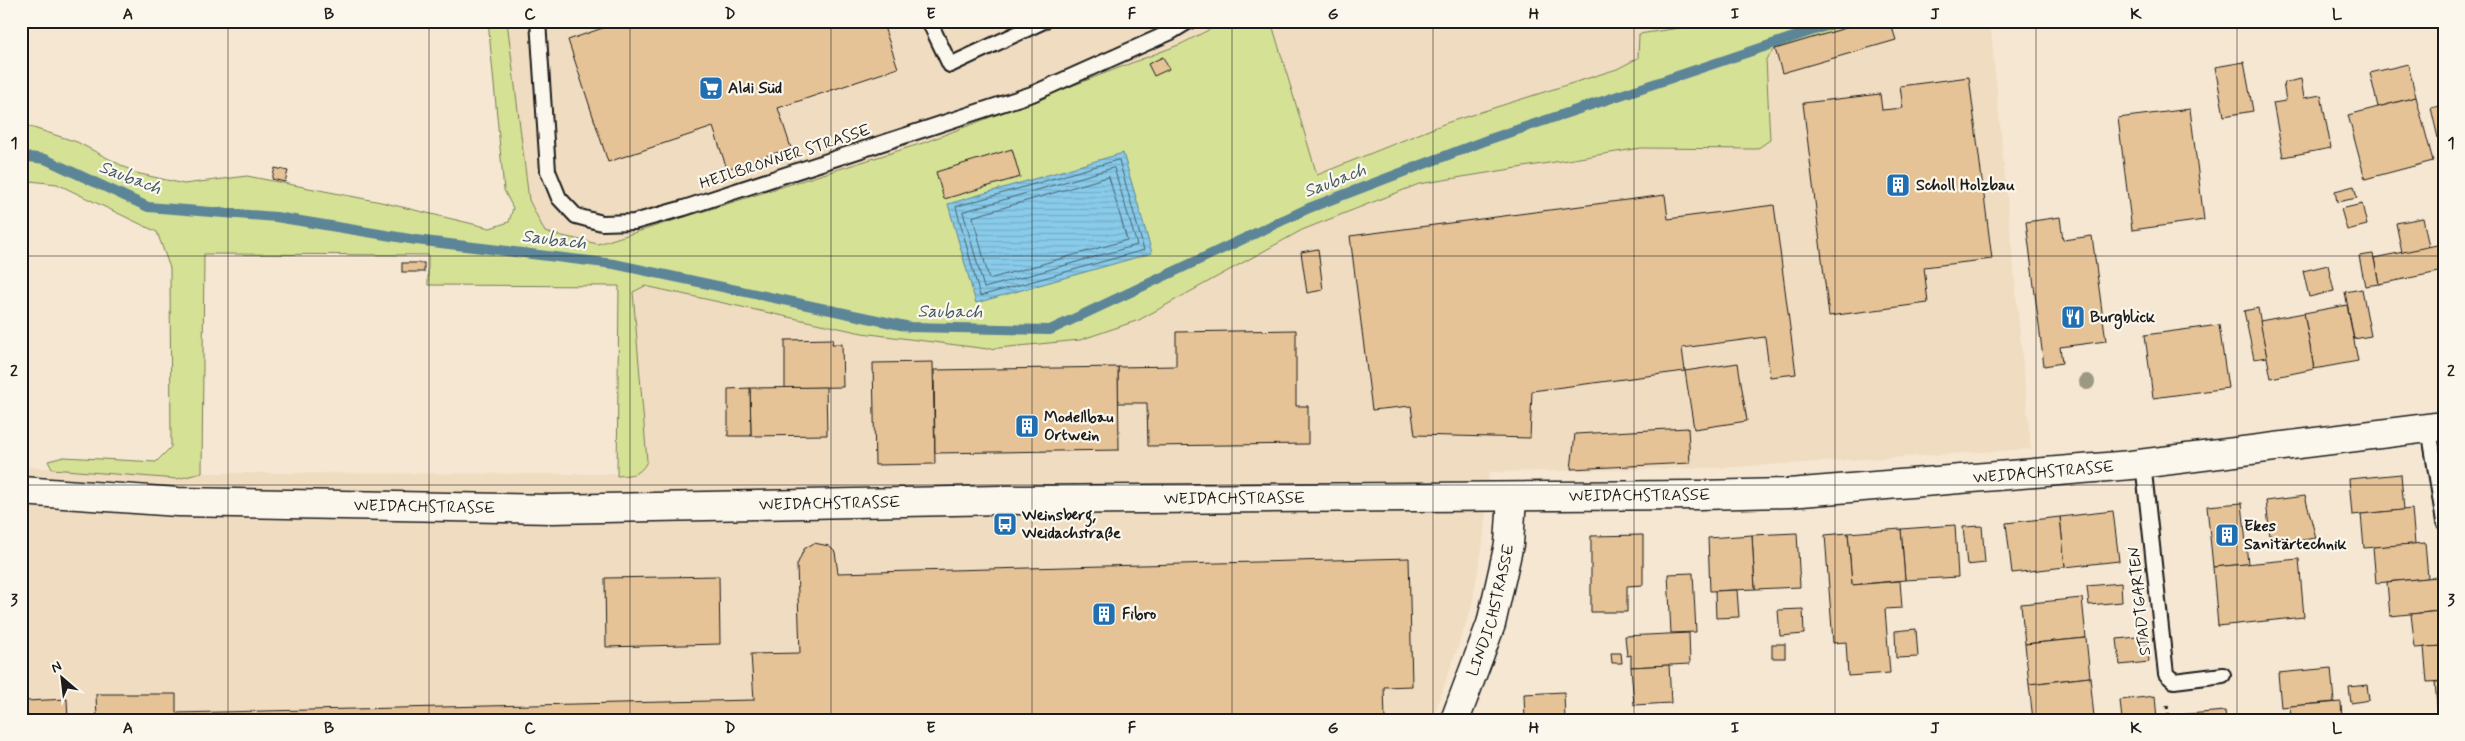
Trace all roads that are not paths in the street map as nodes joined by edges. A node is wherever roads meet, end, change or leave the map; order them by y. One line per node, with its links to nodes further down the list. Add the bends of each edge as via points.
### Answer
1 (538, 21): 4 (lane, HEILBRONNER STRASSE, via 548,171 558,198 576,216 602,223 634,222 684,208 1032,94)
2 (929, 21): 3 (lane, via 950,65)
3 (1044, 21)
4 (1189, 21)
5 (2436, 427): 6 (street, WEIDACHSTRASSE); 9 (lane)
6 (2143, 463): 8 (street, WEIDACHSTRASSE, via 1788,493); 10 (lane, STADTGARTEN, via 2166,674 2174,681)
7 (21, 491): 8 (street, WEIDACHSTRASSE, via 178,502 552,509 1032,500)
8 (1512, 498): 11 (street, LINDICHSTRASSE, via 1509,544 1491,624)
9 (2444, 522)
10 (2223, 675)
11 (1455, 720)

